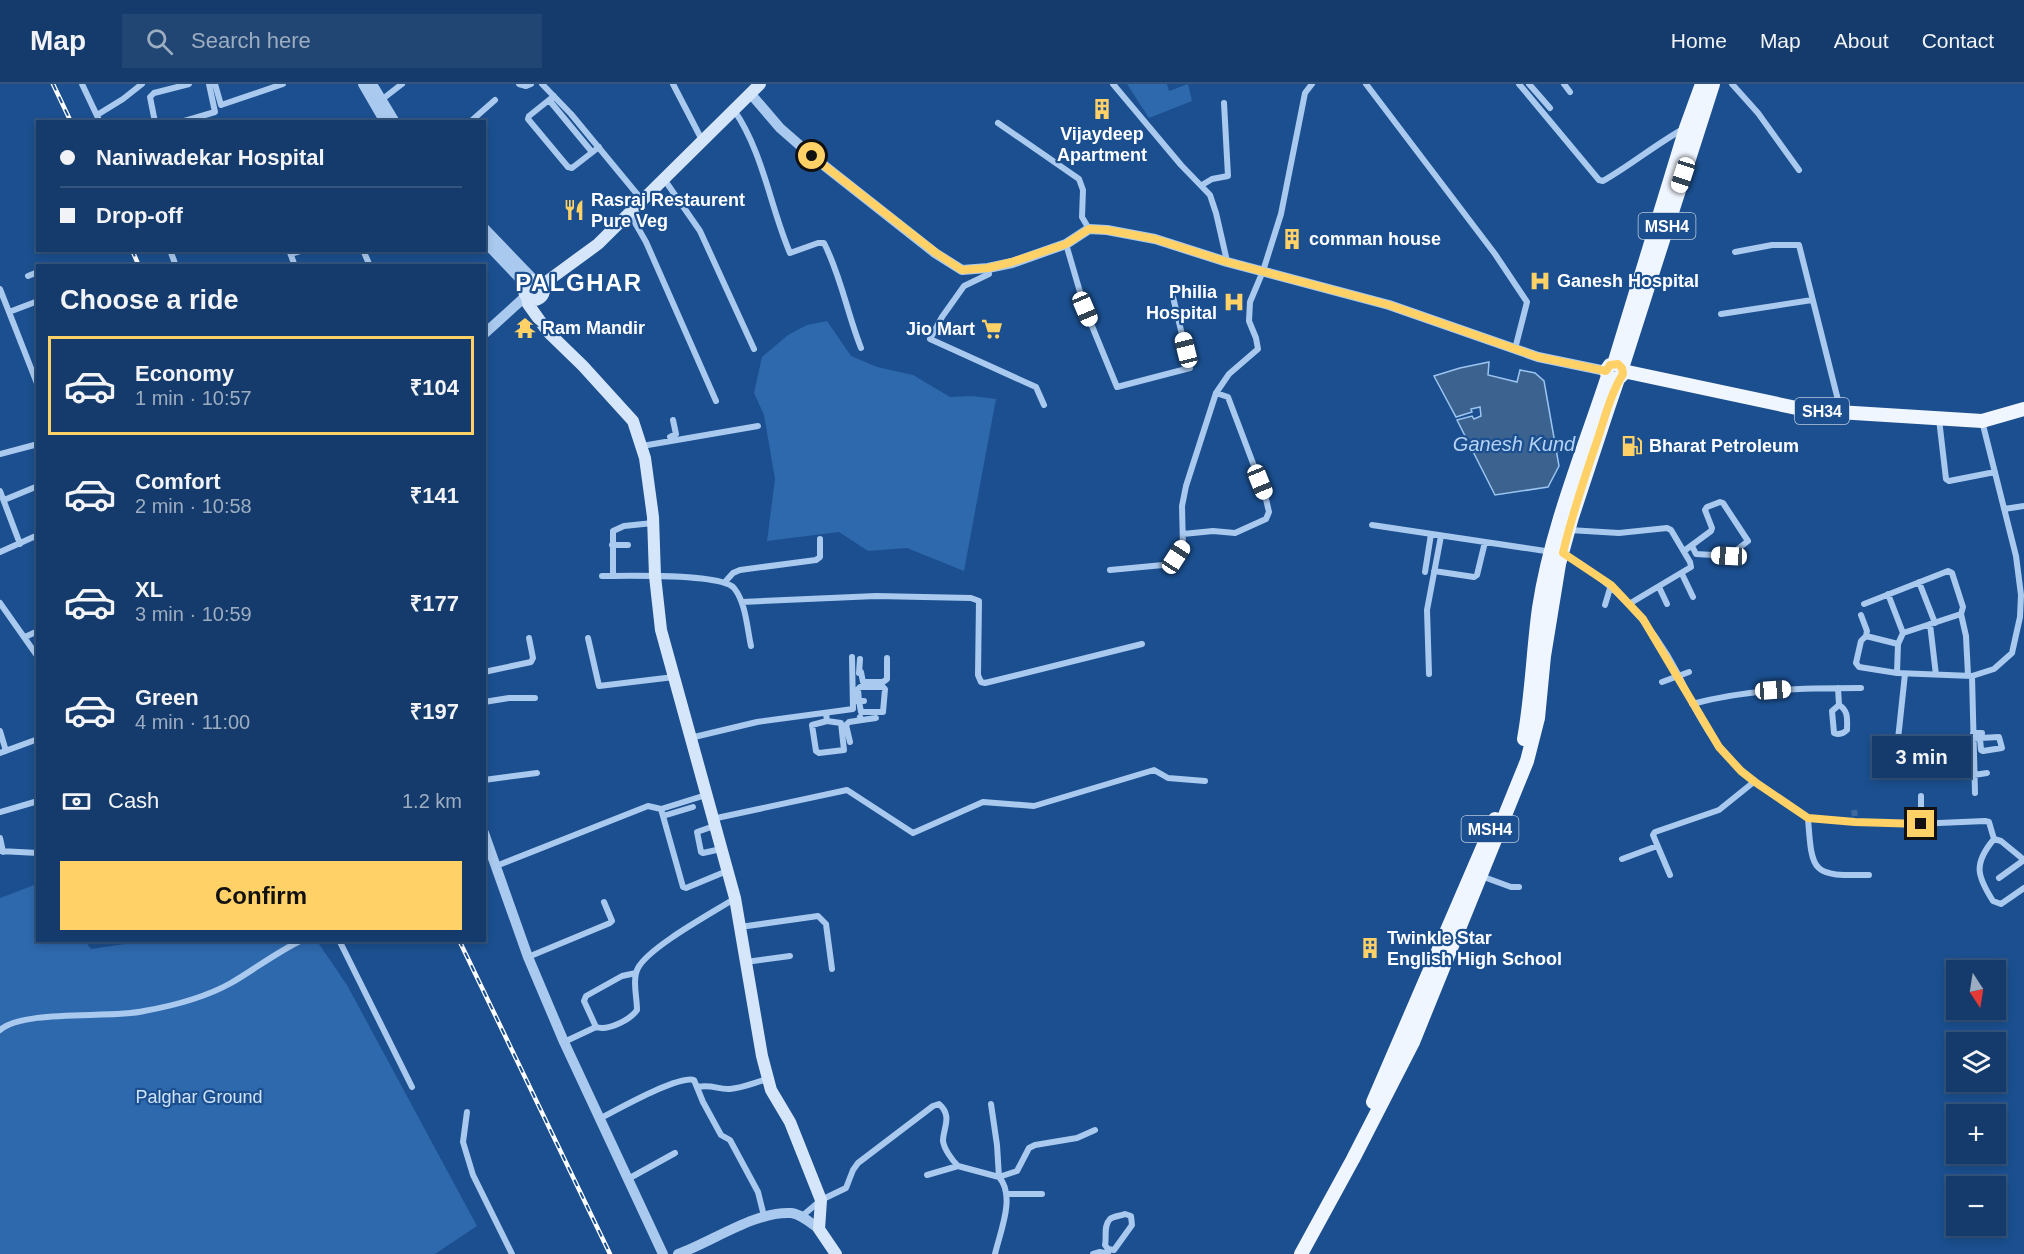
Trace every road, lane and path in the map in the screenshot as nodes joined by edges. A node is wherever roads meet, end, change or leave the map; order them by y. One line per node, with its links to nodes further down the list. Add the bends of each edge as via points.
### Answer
1 (82, 84): 33 (street)
2 (142, 84): 33 (street)
3 (189, 84): 35 (street, via 150,97)
4 (209, 84): 36 (street, via 215,112)
5 (215, 84): 6 (street, via 221,105)
6 (283, 84)
7 (363, 84): 29 (street)
8 (372, 84): 29 (street)
9 (402, 84): 29 (street)
10 (519, 84): 11 (street)
11 (531, 84)
12 (542, 84): 27 (street)
13 (673, 84): 42 (street)
14 (760, 84): 25 (main road)
15 (1113, 84): 47 (street)
16 (1312, 84): 57 (street, via 1305,93 1281,214)
17 (1366, 84): 70 (street, via 1527,302)
18 (1519, 84): 26 (street)
19 (1564, 84): 24 (street)
20 (1713, 84): 23 (main road, MSH4)
21 (1732, 84): 45 (street)
22 (1532, 87): 26 (street); 31 (street)
23 (1701, 90): 41 (main road, MSH4); 71 (main road, MSH4)
24 (1570, 92)
25 (750, 93): 32 (main road); 56 (street, via 804,149 936,253 962,270)
26 (1528, 94): 41 (street, via 1603,181)
27 (551, 98): 43 (street); 44 (street); 44 (street, via 528,119 568,167)
28 (495, 100): 39 (street)
29 (377, 103): 37 (street); 38 (street)
30 (1224, 103): 47 (street, via 1228,176)
31 (1550, 108)
32 (733, 110): 42 (main road); 68 (street, via 756,151 790,253 824,243)
33 (97, 115): 34 (street)
34 (99, 120)
35 (155, 120)
36 (188, 120)
37 (384, 120)
38 (393, 120)
39 (472, 120)
40 (999, 123): 50 (street, via 1079,179 1083,190 1082,217)
41 (1686, 128): 71 (main road, MSH4)
42 (702, 141): 46 (main road)
43 (599, 147): 44 (street); 48 (street)
44 (592, 152)
45 (1799, 170)
46 (664, 179): 48 (main road); 69 (street, via 700,231)
47 (1202, 186): 55 (street, via 1216,213)
48 (642, 200): 49 (main road)
49 (629, 213): 60 (main road, via 598,244); 74 (street, via 660,272)
50 (1089, 229): 53 (street); 55 (street, via 1155,239)
51 (486, 230): 60 (street)
52 (486, 243): 60 (street)
53 (1066, 244): 56 (street); 62 (street, via 1085,309 1117,387 1190,368)
54 (1735, 252): 63 (street, via 1799,245)
55 (1227, 262): 57 (street)
56 (988, 268): 75 (street, via 989,274 964,286 930,339 1036,387)
57 (1263, 271): 70 (street, via 1389,305); 73 (street, via 1250,302 1249,321 1257,349 1229,374)
58 (36, 273): 59 (street)
59 (28, 276)
60 (532, 286): 67 (street); 83 (main road, via 528,304 548,332 633,421)
61 (0, 289): 65 (street)
62 (1173, 297)
63 (1812, 300): 66 (street); 77 (street)
64 (36, 302): 65 (street)
65 (9, 312): 72 (street)
66 (1721, 314)
67 (486, 332)
68 (861, 348)
69 (754, 349)
70 (1515, 350): 71 (street)
71 (1615, 371): 77 (main road, SH34, via 1806,410); 95 (main road, MSH4); 108 (main road, MSH4)
72 (36, 381)
73 (1216, 393): 96 (street, via 1186,486); 96 (street, via 1228,397 1269,512 1266,519 1234,533)
74 (716, 401)
75 (1044, 405)
76 (2024, 409): 80 (main road, SH34)
77 (1841, 412): 78 (main road, SH34)
78 (1939, 418): 80 (main road, SH34); 85 (street, via 1946,479)
79 (674, 420): 83 (street, via 675,436)
80 (1982, 421): 85 (street)
81 (758, 426): 83 (street)
82 (36, 445): 84 (street)
83 (641, 445): 93 (main road)
84 (0, 454)
85 (1995, 472): 90 (street)
86 (35, 487): 88 (street)
87 (0, 491): 88 (street)
88 (4, 500): 91 (street)
89 (2024, 506): 90 (street)
90 (2004, 509): 153 (street, via 2016,556 2020,617 2012,653 1994,669)
91 (8, 511): 92 (street); 102 (street)
92 (0, 514)
93 (653, 523): 104 (street, via 616,529); 115 (main road)
94 (1372, 525): 97 (street)
95 (1568, 530): 106 (street, via 1619,533 1667,528); 108 (main road, MSH4)
96 (1183, 534): 109 (street, via 1183,547 1163,565)
97 (1431, 534): 99 (street); 110 (street)
98 (36, 536): 102 (street)
99 (1441, 536): 101 (street); 111 (street)
100 (820, 539): 116 (street, via 820,557 816,560 740,570)
101 (1485, 542): 108 (street); 111 (street, via 1474,577)
102 (20, 544): 107 (street)
103 (628, 544): 104 (street)
104 (612, 545): 114 (street)
105 (1692, 546): 105 (street, via 1711,531 1705,510 1720,502 1748,541 1729,556 1696,554); 106 (street)
106 (1684, 551): 112 (street, via 1691,567)
107 (0, 552)
108 (1557, 553): 118 (street); 203 (main road, MSH4, via 1559,564 1538,718); 208 (main road, MSH4, via 1539,608 1523,743)
109 (1110, 570)
110 (1425, 572)
111 (1434, 572): 149 (street, via 1427,610)
112 (1682, 574): 119 (street); 121 (street)
113 (602, 576): 114 (street)
114 (613, 576): 115 (street)
115 (654, 576): 116 (street); 154 (main road, via 661,630)
116 (725, 582): 123 (street, via 734,588)
117 (1920, 582): 120 (street); 128 (street, via 1948,571 1952,573 1963,607); 130 (street)
118 (1611, 585): 124 (street); 127 (street)
119 (1659, 587): 124 (street); 125 (street)
120 (1888, 594): 126 (street); 132 (street)
121 (1693, 597)
122 (0, 603): 134 (street)
123 (742, 603): 137 (street, via 876,597 971,598 979,601 978,675 986,683); 139 (street)
124 (1629, 604): 151 (street, via 1643,619)
125 (1667, 604)
126 (1864, 604)
127 (1605, 605)
128 (1961, 614): 130 (street); 153 (street)
129 (1861, 615): 133 (street)
130 (1933, 623): 132 (street); 152 (street)
131 (36, 632): 134 (street)
132 (1903, 633): 138 (street)
133 (1866, 636): 138 (street); 148 (street, via 1856,663 1859,667)
134 (25, 637): 140 (street)
135 (530, 638): 144 (street, via 534,658 531,662)
136 (588, 638): 154 (street, via 599,686)
137 (1142, 644)
138 (1898, 644): 148 (street)
139 (751, 646)
140 (36, 654)
141 (852, 657): 147 (street)
142 (887, 658): 145 (street, via 887,679 883,682 863,682)
143 (860, 659): 145 (street)
144 (486, 672)
145 (861, 672): 147 (street)
146 (1689, 672): 151 (street)
147 (853, 673): 159 (street)
148 (1897, 673): 150 (street)
149 (1429, 674)
150 (1905, 674): 152 (street); 173 (street)
151 (1678, 675): 155 (street); 161 (street)
152 (1936, 675): 153 (street)
153 (1970, 676): 176 (street, via 1977,736)
154 (674, 677): 169 (main road)
155 (1662, 682)
156 (1838, 688): 157 (street); 161 (street, via 1751,692); 162 (street)
157 (1861, 688)
158 (535, 698): 160 (street)
159 (859, 701): 159 (street, via 860,687 885,689 883,712 861,712); 163 (street)
160 (486, 702)
161 (1692, 704): 179 (street, via 1719,747)
162 (1839, 705)
163 (853, 710): 164 (street); 166 (street)
164 (826, 713): 167 (street); 169 (street, via 757,722)
165 (876, 718): 166 (street)
166 (862, 720): 171 (street, via 846,725)
167 (827, 721): 167 (street, via 812,725 816,751 844,750 842,723)
168 (0, 731): 172 (street)
169 (690, 738): 181 (main road)
170 (36, 740): 172 (street)
171 (850, 742)
172 (3, 752)
173 (1895, 767)
174 (537, 773): 177 (street)
175 (1987, 773): 176 (street)
176 (1974, 775): 180 (street)
177 (486, 780)
178 (1205, 781): 188 (street, via 1168,778 1154,770 1034,806 983,801 913,833 847,790)
179 (1755, 782): 187 (street); 193 (street, via 1719,810 1655,832)
180 (1975, 793)
181 (706, 795): 186 (street); 188 (main road)
182 (1921, 796): 189 (street)
183 (36, 802): 185 (street)
184 (693, 807): 186 (street)
185 (0, 812)
186 (662, 812): 199 (street, via 648,806); 200 (street, via 683,887)
187 (1808, 818): 189 (street); 202 (street, via 1811,854 1822,872)
188 (713, 823): 194 (main road); 194 (street, via 697,832 700,852)
189 (1921, 824): 192 (street, via 1985,821 1989,822)
190 (0, 838): 195 (street)
191 (486, 838): 199 (street)
192 (1994, 839): 198 (street); 206 (street, via 1982,853 1982,884 1993,901 2001,904)
193 (1657, 846): 197 (street); 201 (street)
194 (721, 849): 200 (main road)
195 (2, 852): 196 (street)
196 (36, 853)
197 (1622, 860)
198 (2024, 860): 204 (street)
199 (496, 866): 214 (street)
200 (727, 871): 207 (main road)
201 (1670, 875)
202 (1869, 875)
203 (1481, 876): 205 (street); 208 (main road, MSH4)
204 (1999, 878)
205 (1520, 887)
206 (2024, 888)
207 (735, 898): 210 (main road); 217 (street, via 656,948)
208 (1466, 899): 218 (main road, MSH4)
209 (604, 902): 214 (street, via 610,923)
210 (740, 927): 215 (main road); 216 (street, via 818,916 826,924)
211 (299, 942): 220 (street, via 230,984 201,996 144,1012 53,1017 6,1025)
212 (340, 942): 223 (street)
213 (790, 956): 215 (street)
214 (528, 957): 221 (street)
215 (746, 962): 222 (main road)
216 (832, 969)
217 (636, 973): 219 (street, via 637,1010 632,1017 602,1029); 219 (street, via 622,976 586,996 584,1001)
218 (1430, 984): 247 (main road, MSH4, via 1334,1178); 248 (main road, MSH4, via 1413,1042)
219 (596, 1027): 221 (street)
220 (0, 1030)
221 (564, 1042): 227 (street)
222 (768, 1078): 224 (street, via 734,1089); 236 (main road)
223 (412, 1087)
224 (697, 1087): 227 (street, via 689,1079 658,1089); 237 (street, via 758,1192)
225 (991, 1104): 232 (street)
226 (467, 1113): 241 (street, via 463,1142 473,1175)
227 (599, 1119): 233 (street)
228 (1095, 1130): 232 (street, via 1077,1138 1035,1145 1029,1148 1017,1171)
229 (675, 1153): 233 (street)
230 (958, 1166): 231 (street); 232 (street); 236 (street, via 944,1146 947,1125 939,1104 858,1163 846,1188)
231 (927, 1175)
232 (999, 1177): 234 (street)
233 (628, 1179): 242 (street)
234 (1006, 1194): 235 (street); 245 (street)
235 (1042, 1194)
236 (823, 1206): 238 (street); 239 (main road)
237 (764, 1216): 238 (street, via 792,1213); 243 (street)
238 (801, 1217): 239 (street)
239 (819, 1229): 244 (main road)
240 (1108, 1252): 240 (street, via 1108,1221 1125,1214 1131,1216 1132,1225 1125,1237); 246 (street)
241 (512, 1254)
242 (663, 1254)
243 (678, 1254)
244 (836, 1254)
245 (995, 1254)
246 (1093, 1254)
247 (1291, 1254)
248 (1301, 1254)

